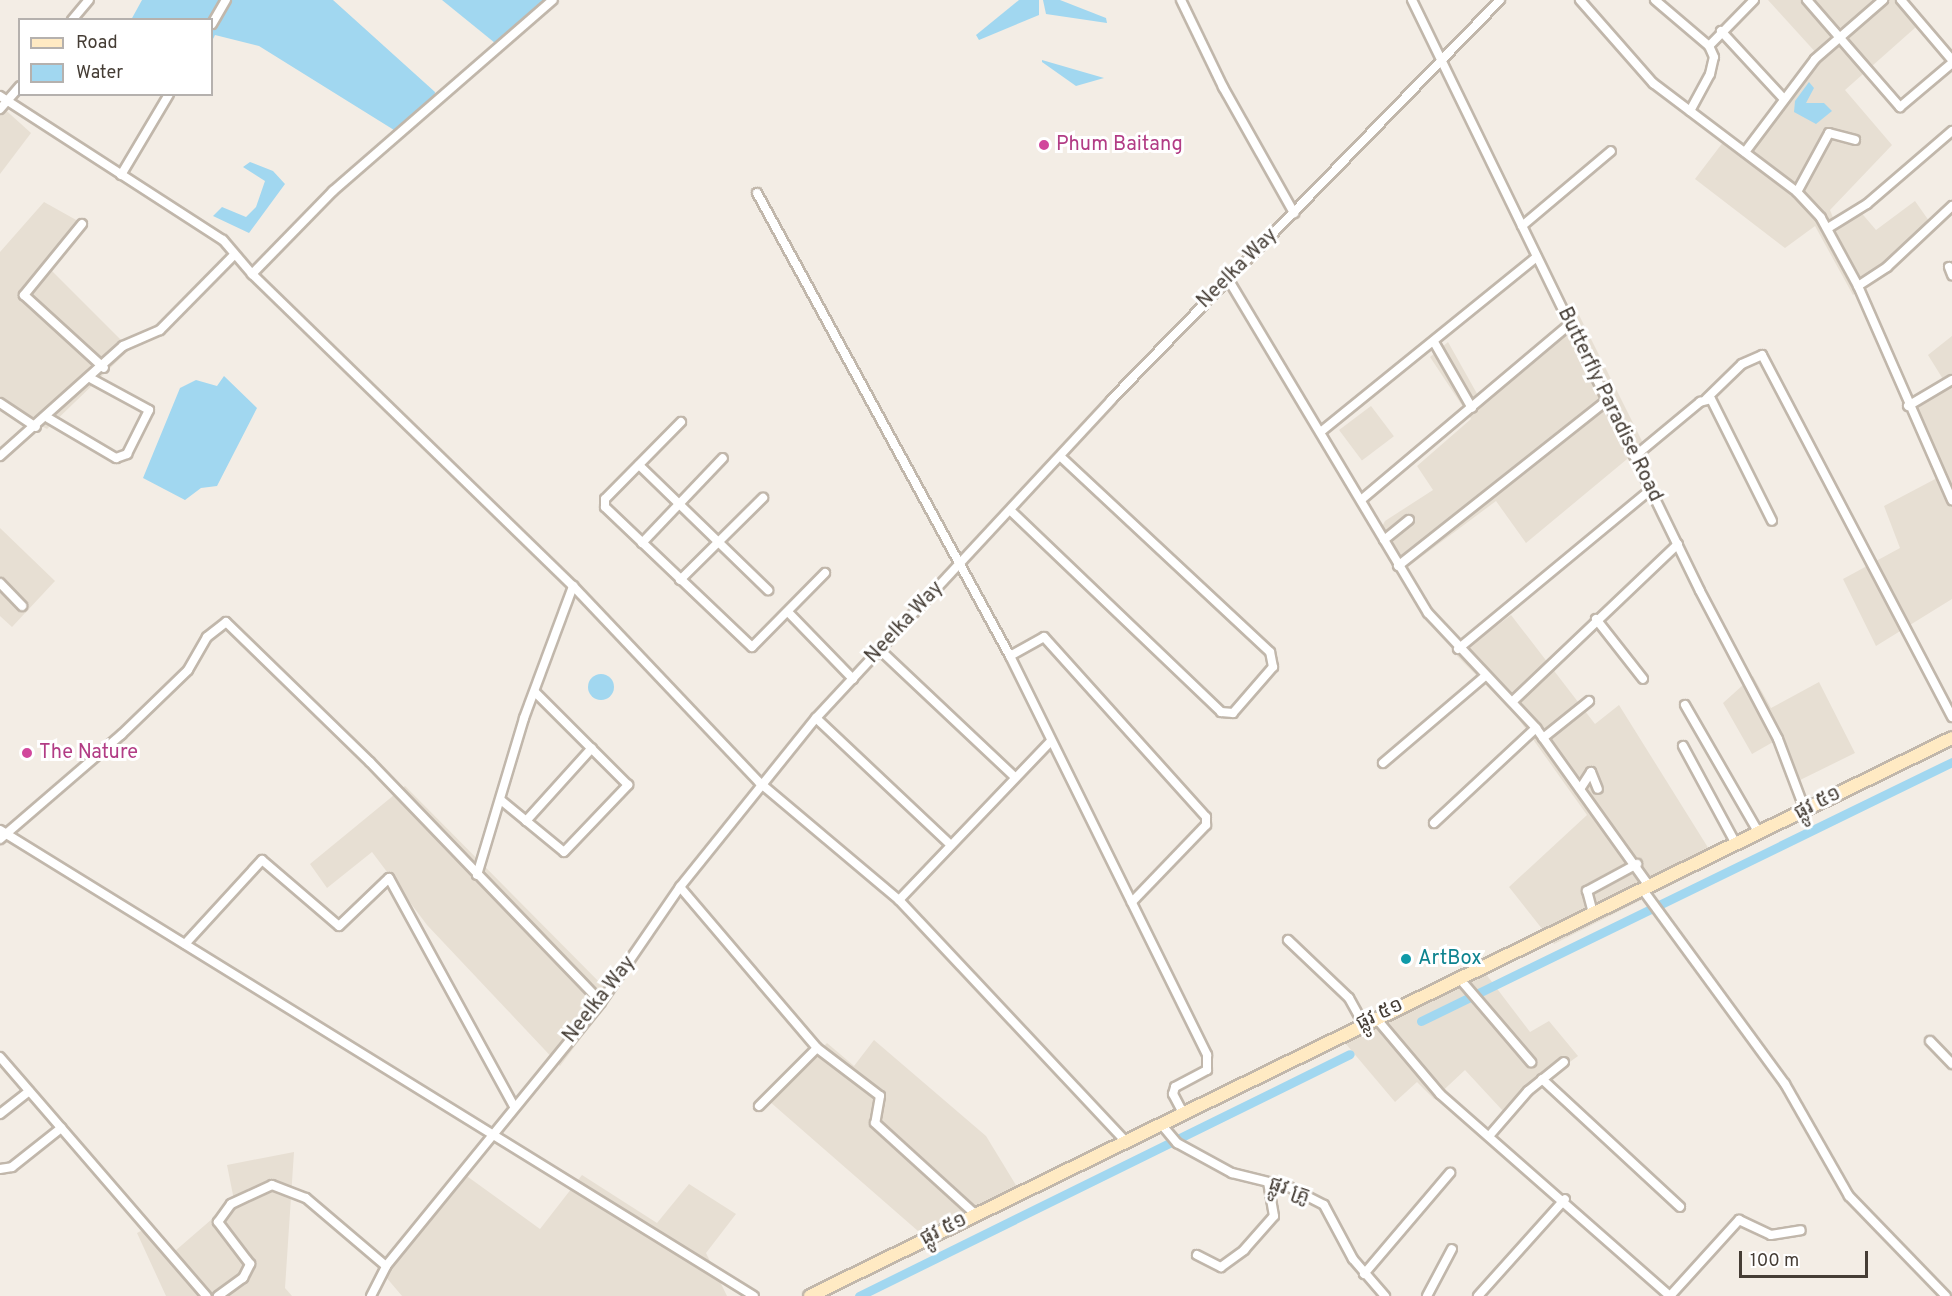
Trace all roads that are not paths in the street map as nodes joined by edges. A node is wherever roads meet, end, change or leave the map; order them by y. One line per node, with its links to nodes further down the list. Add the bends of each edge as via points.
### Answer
1 (89, 0): 13 (street)
2 (226, 0): 14 (street)
3 (553, 0): 39 (street, via 333,192)
4 (1181, 0): 33 (street, via 1223,87)
5 (1412, 0): 18 (street, Butterfly Paradise Road)
6 (1500, 0): 18 (street, Neelka Way)
7 (1580, 0): 24 (street, via 1653,83)
8 (1754, 0): 15 (street)
9 (1807, 0): 16 (street)
10 (1883, 0): 16 (street)
11 (1901, 0): 19 (street)
12 (1656, 1): 17 (street)
13 (74, 18)
14 (213, 22)
15 (1721, 31): 17 (street); 22 (street)
16 (1838, 37): 19 (street, via 1899,107); 22 (street)
17 (1708, 46): 24 (street, via 1714,57 1710,74)
18 (1440, 61): 33 (street, Neelka Way); 35 (street, Butterfly Paradise Road)
19 (1952, 62)
20 (18, 88): 23 (street)
21 (168, 96): 29 (street)
22 (1784, 99): 28 (street)
23 (2, 103): 29 (street)
24 (1689, 111): 28 (street)
25 (1952, 130): 36 (street, via 1873,200)
26 (1855, 140): 30 (street, via 1828,133)
27 (1611, 151): 35 (street)
28 (1745, 152): 30 (street)
29 (121, 175): 37 (street, via 210,229)
30 (1797, 192): 36 (street)
31 (758, 193): 73 (street)
32 (1952, 206): 41 (street, via 1887,267)
33 (1294, 213): 40 (street, Neelka Way)
34 (82, 224): 44 (street, via 24,295)
35 (1522, 226): 38 (street, Butterfly Paradise Road)
36 (1828, 228): 41 (street)
37 (234, 255): 39 (street); 44 (street, via 160,330 131,340)
38 (1537, 257): 42 (street, Butterfly Paradise Road); 43 (street)
39 (252, 274): 78 (street)
40 (1228, 279): 55 (street); 58 (street, Neelka Way)
41 (1858, 286): 50 (street)
42 (1570, 324): 48 (street, Butterfly Paradise Road); 51 (street)
43 (1434, 342): 51 (street); 55 (street)
44 (104, 368): 45 (street)
45 (92, 379): 52 (street); 52 (street, via 149,410 127,454 117,458)
46 (1952, 380): 50 (street)
47 (1706, 399): 57 (street); 68 (street, via 1720,410); 93 (street, via 1742,364 1762,355)
48 (1606, 400): 57 (street, Butterfly Paradise Road); 74 (street)
49 (0, 403): 54 (street)
50 (1908, 406): 64 (street)
51 (1472, 408): 63 (street)
52 (48, 418): 54 (street)
53 (681, 422): 60 (street)
54 (36, 427): 56 (street)
55 (1323, 430): 63 (street)
56 (0, 456)
57 (1635, 456): 61 (street, Butterfly Paradise Road)
58 (1061, 457): 66 (street, Neelka Way); 66 (street, via 1270,652 1273,667 1233,713 1221,712)
59 (723, 458): 65 (street)
60 (639, 465): 65 (street); 70 (street, via 603,504)
61 (1650, 490): 72 (street, Butterfly Paradise Road); 84 (street)
62 (763, 498): 71 (street)
63 (1361, 500): 69 (street)
64 (1952, 500)
65 (679, 503): 70 (street); 71 (street)
66 (1011, 511): 73 (street, Neelka Way)
67 (1409, 520): 69 (street)
68 (1772, 521)
69 (1384, 540): 74 (street)
70 (642, 543): 76 (street)
71 (719, 543): 76 (street); 79 (street)
72 (1678, 544): 82 (street); 107 (street, Butterfly Paradise Road, via 1774,730)
73 (961, 562): 83 (street, Neelka Way); 85 (street)
74 (1398, 566): 84 (street)
75 (825, 573): 81 (street)
76 (681, 580): 81 (street, via 752,647)
77 (0, 583): 80 (street)
78 (573, 586): 89 (street); 103 (street)
79 (768, 590)
80 (22, 606)
81 (789, 613): 87 (street)
82 (1596, 619): 88 (street); 91 (street)
83 (880, 650): 87 (street, Neelka Way); 102 (street)
84 (1458, 650): 86 (street)
85 (1010, 656): 98 (street); 118 (street, via 1044,637 1206,817 1206,825)
86 (1484, 677): 91 (street); 101 (street)
87 (853, 679): 94 (street, Neelka Way)
88 (1643, 679)
89 (536, 693): 100 (street); 106 (street)
90 (1589, 701): 96 (street)
91 (1512, 702): 95 (street)
92 (1685, 705): 110 (street)
93 (1952, 717)
94 (816, 718): 103 (street, Neelka Way); 113 (street)
95 (1536, 728): 96 (street); 109 (street)
96 (1543, 738): 104 (street)
97 (1952, 738): 107 (main road, ផ្លូវ ៥១)
98 (1051, 741): 102 (street); 118 (street)
99 (1683, 746): 112 (street)
100 (592, 748): 108 (street); 108 (street, via 626,780 626,789 564,852)
101 (1383, 764)
102 (1015, 777): 113 (street)
103 (760, 783): 116 (street, Neelka Way); 117 (street)
104 (1580, 789): 105 (street, via 1591,772); 115 (street)
105 (1598, 789)
106 (502, 801): 108 (street); 114 (street)
107 (1803, 805): 110 (main road, ផ្លូវ ៥១)
108 (525, 821)
109 (1434, 823)
110 (1755, 823): 112 (main road, ផ្លូវ ៥១)
111 (2, 834): 114 (street, via 121,735 188,670 207,637 226,622); 121 (street)
112 (1731, 836): 115 (main road, ផ្លូវ ៥១)
113 (951, 845): 117 (street)
114 (477, 875): 123 (street)
115 (1644, 881): 119 (main road, ផ្លូវ ៥១); 119 (street, via 1590,888); 163 (street, via 1656,913 1785,1084 1849,1196)
116 (680, 887): 123 (street, Neelka Way); 127 (street)
117 (898, 900): 142 (street)
118 (1132, 902): 136 (street, via 1208,1062 1207,1070 1175,1087 1173,1094)
119 (1590, 905): 122 (main road, ផ្លូវ ៥១)
120 (1288, 940): 125 (street, via 1354,1005)
121 (185, 944): 134 (street, via 262,860 339,926 389,878); 140 (street)
122 (1462, 982): 124 (main road, ផ្លូវ ៥១); 129 (street)
123 (601, 1002): 134 (street, Neelka Way)
124 (1375, 1017): 125 (main road, ផ្លូវ ៥១); 141 (street, via 1440,1094)
125 (1361, 1019): 136 (main road, ផ្លូវ ៥១)
126 (1930, 1041): 131 (street)
127 (817, 1048): 135 (street); 148 (street, via 877,1093 881,1100 875,1123)
128 (0, 1058): 133 (street)
129 (1531, 1062)
130 (1564, 1062): 132 (street)
131 (1952, 1064)
132 (1542, 1079): 141 (street); 147 (street)
133 (29, 1091): 137 (street); 139 (street)
134 (514, 1106): 140 (street, Neelka Way)
135 (759, 1106)
136 (1183, 1113): 138 (main road, ផ្លូវ ៥១)
137 (0, 1114)
138 (1163, 1127): 142 (main road, ផ្លូវ ៥១); 145 (street, ផ្លូវ គ្រូ, via 1177,1143 1232,1173)
139 (61, 1128): 143 (street, via 12,1167); 154 (street)
140 (492, 1134): 152 (street, Neelka Way); 157 (street)
141 (1490, 1135): 146 (street)
142 (1125, 1141): 148 (main road, ផ្លូវ ៥១)
143 (0, 1169)
144 (1450, 1173): 153 (street)
145 (1268, 1183): 151 (street, via 1274,1216 1244,1250 1221,1267); 153 (street, ផ្លូវ គ្រូ, via 1324,1205)
146 (1564, 1199): 161 (street); 162 (street)
147 (1680, 1207)
148 (976, 1215): 158 (main road, ផ្លូវ ៥១)
149 (1801, 1230): 162 (street, via 1775,1236 1739,1220)
150 (1452, 1250): 160 (street)
151 (1197, 1255)
152 (386, 1266): 155 (street, via 306,1198 272,1185 231,1204 218,1222 250,1264 243,1278); 156 (street, Neelka Way)
153 (1364, 1274): 159 (street, ផ្លូវ គ្រូ)
154 (206, 1296)
155 (218, 1296)
156 (370, 1296)
157 (754, 1296)
158 (810, 1296)
159 (1385, 1296)
160 (1426, 1296)
161 (1478, 1296)
162 (1670, 1296)
163 (1946, 1296)

